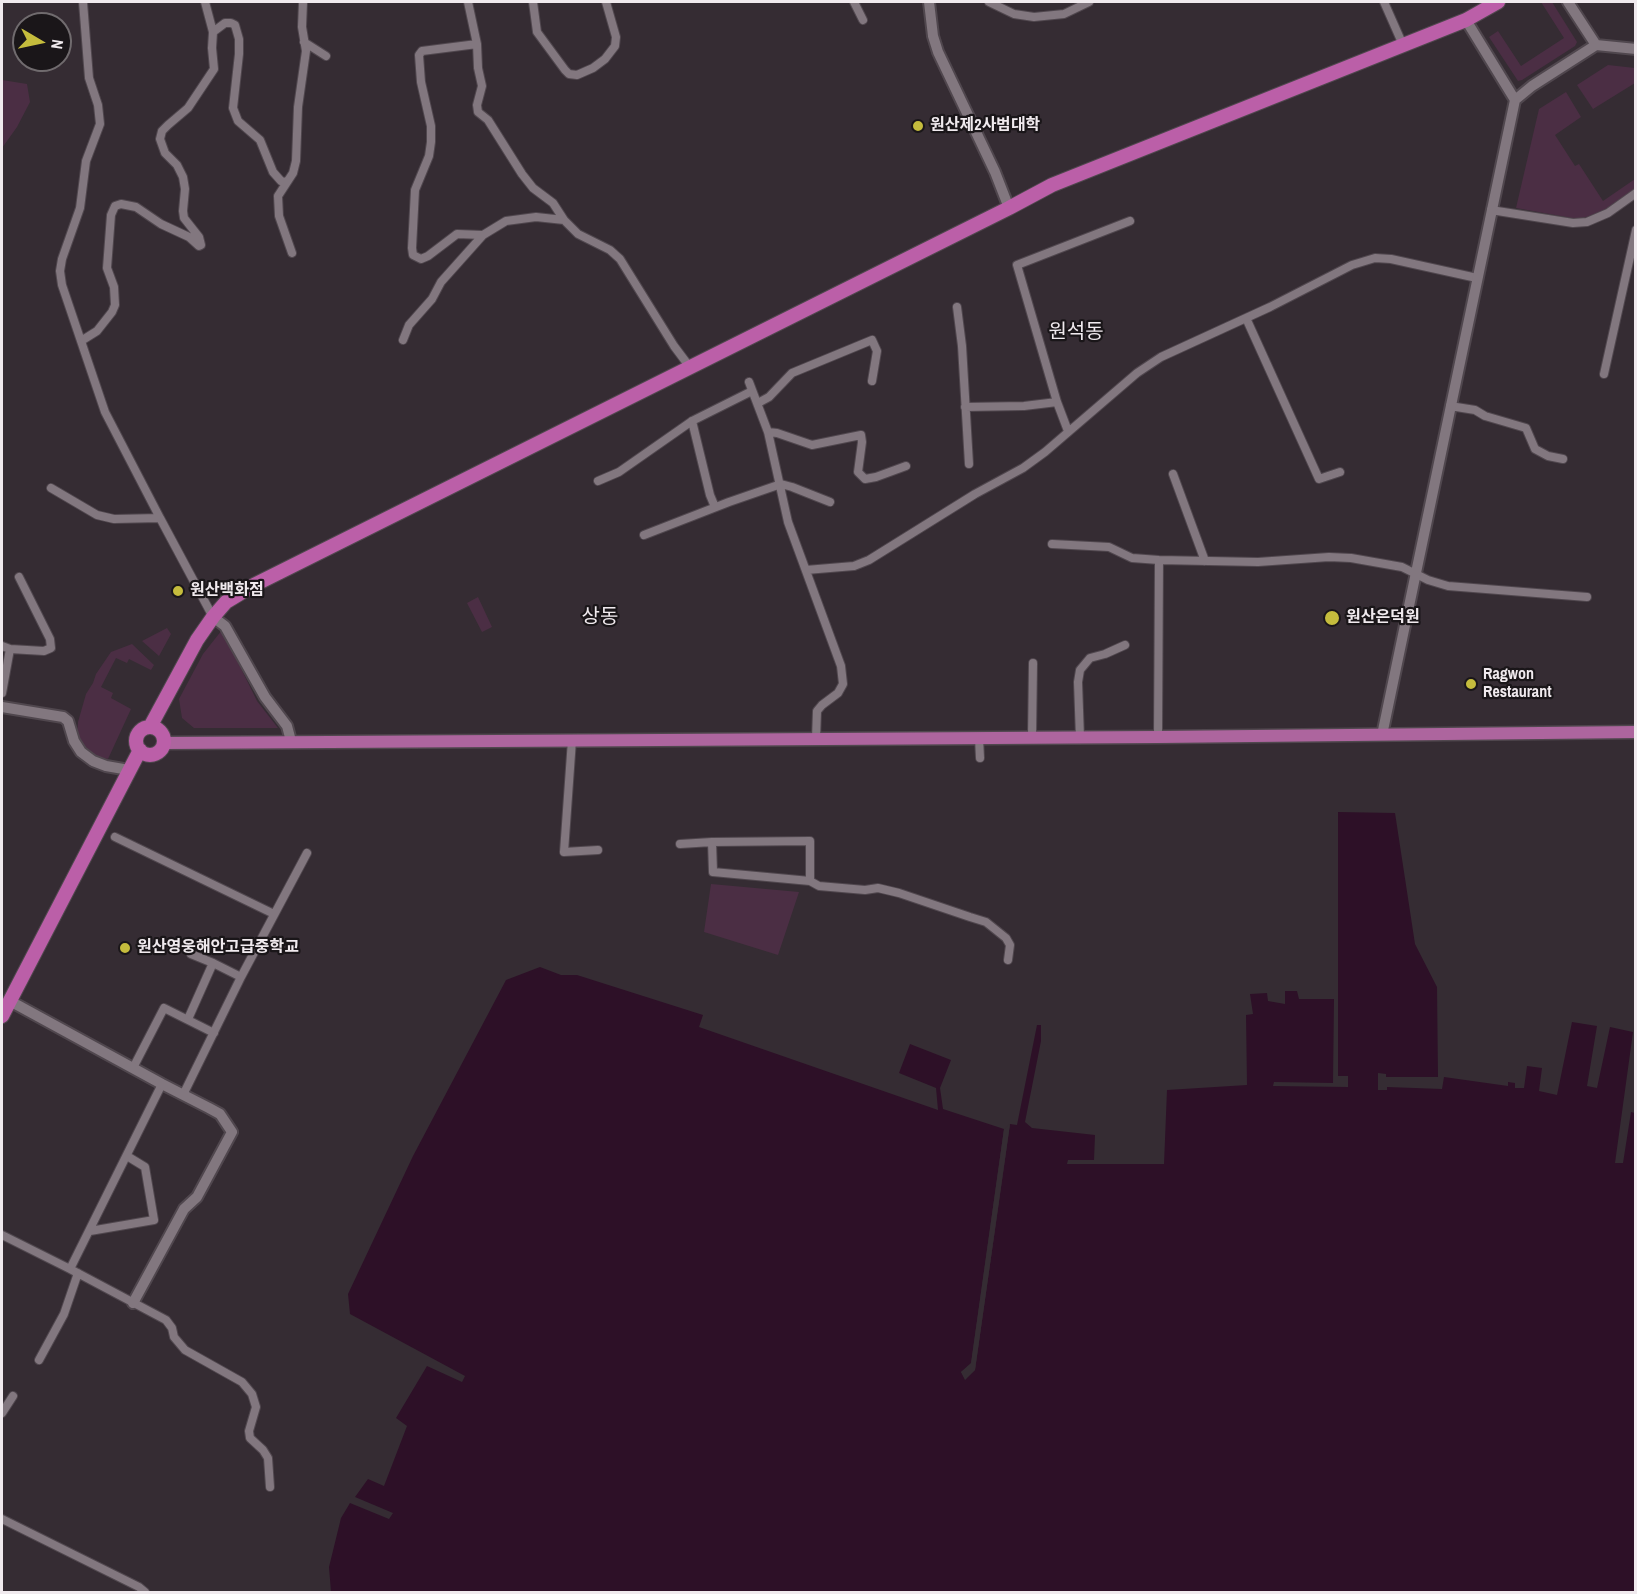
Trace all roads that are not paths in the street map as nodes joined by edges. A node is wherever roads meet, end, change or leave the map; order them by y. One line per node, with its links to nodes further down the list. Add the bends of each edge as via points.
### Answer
1 (83, 2): 37 (street, via 89,78 100,124 86,161 80,208 60,271)
2 (205, 2): 16 (street)
3 (303, 2): 17 (street)
4 (468, 2): 18 (street)
5 (534, 2): 6 (street, via 537,33 565,70 577,75 605,59 615,46)
6 (606, 2)
7 (854, 2): 14 (street)
8 (930, 2): 26 (main road, via 938,52)
9 (989, 2): 10 (street, via 1014,14 1034,17 1064,14)
10 (1089, 2)
11 (1384, 2): 19 (street)
12 (1498, 2): 15 (highway)
13 (1568, 2): 20 (main road)
14 (863, 20)
15 (1466, 20): 19 (highway); 23 (main road)
16 (213, 32): 24 (street, via 225,23 235,25 239,54 233,108 238,121 260,141 273,172); 37 (street, via 214,69 188,108 162,131 160,139 183,177 184,218 201,245 136,207 115,206 107,268 115,305 97,331)
17 (304, 42): 22 (street); 24 (street, via 296,161)
18 (477, 44): 28 (street, via 482,86 478,112 488,120 522,174); 31 (street, via 422,51 419,55 431,142 415,190 413,255 421,259 428,256 458,234)
19 (1403, 45): 26 (highway, via 1052,185)
20 (1596, 45): 21 (main road); 23 (main road)
21 (1635, 49)
22 (326, 56)
23 (1515, 100): 27 (main road)
24 (285, 183): 32 (street, via 278,196 279,216)
25 (1635, 193): 27 (street, via 1608,213 1587,222)
26 (1010, 208): 38 (highway)
27 (1491, 210): 33 (main road)
28 (564, 219): 31 (street, via 506,221); 38 (street, via 578,234 620,259)
29 (1130, 221): 43 (street, via 1017,266)
30 (1635, 230): 39 (street)
31 (483, 235): 36 (street, via 441,282 409,325)
32 (292, 253)
33 (1477, 278): 35 (street, via 1375,258 1352,265); 45 (main road)
34 (957, 307): 46 (street)
35 (1246, 318): 48 (street, via 1161,357); 53 (street, via 1319,479)
36 (403, 340)
37 (81, 341): 60 (street, via 105,412)
38 (689, 366): 69 (highway, via 254,585 226,602)
39 (1604, 374)
40 (872, 381): 44 (street, via 877,351 872,340 792,373)
41 (749, 382): 42 (street)
42 (752, 392): 44 (street); 47 (street)
43 (1057, 402): 46 (street); 48 (street)
44 (758, 403): 49 (street)
45 (1450, 406): 50 (street, via 1475,410 1526,428 1535,449); 66 (main road)
46 (965, 407): 51 (street)
47 (692, 421): 55 (street, via 620,472); 59 (street)
48 (1068, 431): 65 (street, via 1023,468 869,561)
49 (768, 432): 52 (street, via 812,445 861,435 858,472 865,478); 56 (street)
50 (1563, 459)
51 (969, 464)
52 (906, 466)
53 (1340, 472)
54 (1173, 474): 64 (street)
55 (598, 481)
56 (781, 484): 58 (street); 59 (street); 65 (street, via 788,522)
57 (51, 488): 60 (street, via 97,515 114,519)
58 (830, 502)
59 (715, 507): 61 (street)
60 (160, 518): 69 (street)
61 (644, 535)
62 (1052, 544): 63 (street, via 1109,547 1132,558)
63 (1159, 560): 64 (street); 79 (street)
64 (1205, 561): 66 (street, via 1351,558)
65 (806, 570): 84 (street, via 841,666 843,684 817,711)
66 (1415, 573): 68 (street, via 1448,586); 78 (main road)
67 (19, 577): 72 (street, via 51,648)
68 (1587, 597)
69 (213, 616): 76 (highway); 85 (main road, via 225,626 265,697 287,726)
70 (1125, 645): 82 (street, via 1090,658 1080,670)
71 (2, 646): 72 (street)
72 (10, 649): 74 (street)
73 (1033, 663): 81 (street)
74 (2, 693)
75 (2, 707): 89 (main road, via 63,717 81,752 106,766)
76 (150, 727): 86 (highway, via 161,732); 87 (highway, via 137,735)
77 (1635, 732): 78 (main road)
78 (1382, 735): 79 (main road)
79 (1158, 737): 82 (main road)
80 (979, 738): 81 (main road); 84 (main road); 88 (street)
81 (1032, 738): 82 (main road)
82 (1080, 738)
83 (572, 740): 84 (main road); 85 (main road); 93 (street, via 564,852)
84 (816, 740)
85 (291, 741): 86 (main road)
86 (164, 743): 87 (highway, via 154,754)
87 (140, 750): 89 (highway)
88 (980, 758)
89 (129, 770): 101 (highway)
90 (115, 837): 96 (street)
91 (712, 842): 92 (street); 95 (street, via 713,872); 95 (street, via 810,841)
92 (680, 844)
93 (598, 850)
94 (307, 853): 96 (street)
95 (810, 881): 98 (street, via 819,886 878,888 986,922 1006,938 1010,945)
96 (274, 914): 100 (street)
97 (191, 954): 99 (street)
98 (1008, 960)
99 (213, 963): 100 (street); 103 (street)
100 (241, 977): 104 (street)
101 (6, 998): 102 (highway); 105 (main road)
102 (2, 1017)
103 (188, 1019): 104 (street); 105 (street, via 164,1008)
104 (214, 1033): 107 (street)
105 (133, 1068): 106 (main road)
106 (162, 1084): 107 (main road); 108 (street)
107 (183, 1095): 112 (main road, via 220,1114 232,1132)
108 (127, 1156): 109 (street); 109 (street, via 145,1167 154,1220)
109 (90, 1231): 111 (street)
110 (2, 1235): 111 (street)
111 (74, 1271): 112 (street); 113 (street, via 64,1314)
112 (133, 1303): 116 (street, via 166,1320 185,1350 242,1382 252,1394 256,1407 249,1438 268,1458)
113 (39, 1360)
114 (13, 1395): 115 (street)
115 (2, 1413)
116 (270, 1487)
117 (2, 1519): 118 (street)
118 (145, 1593)

